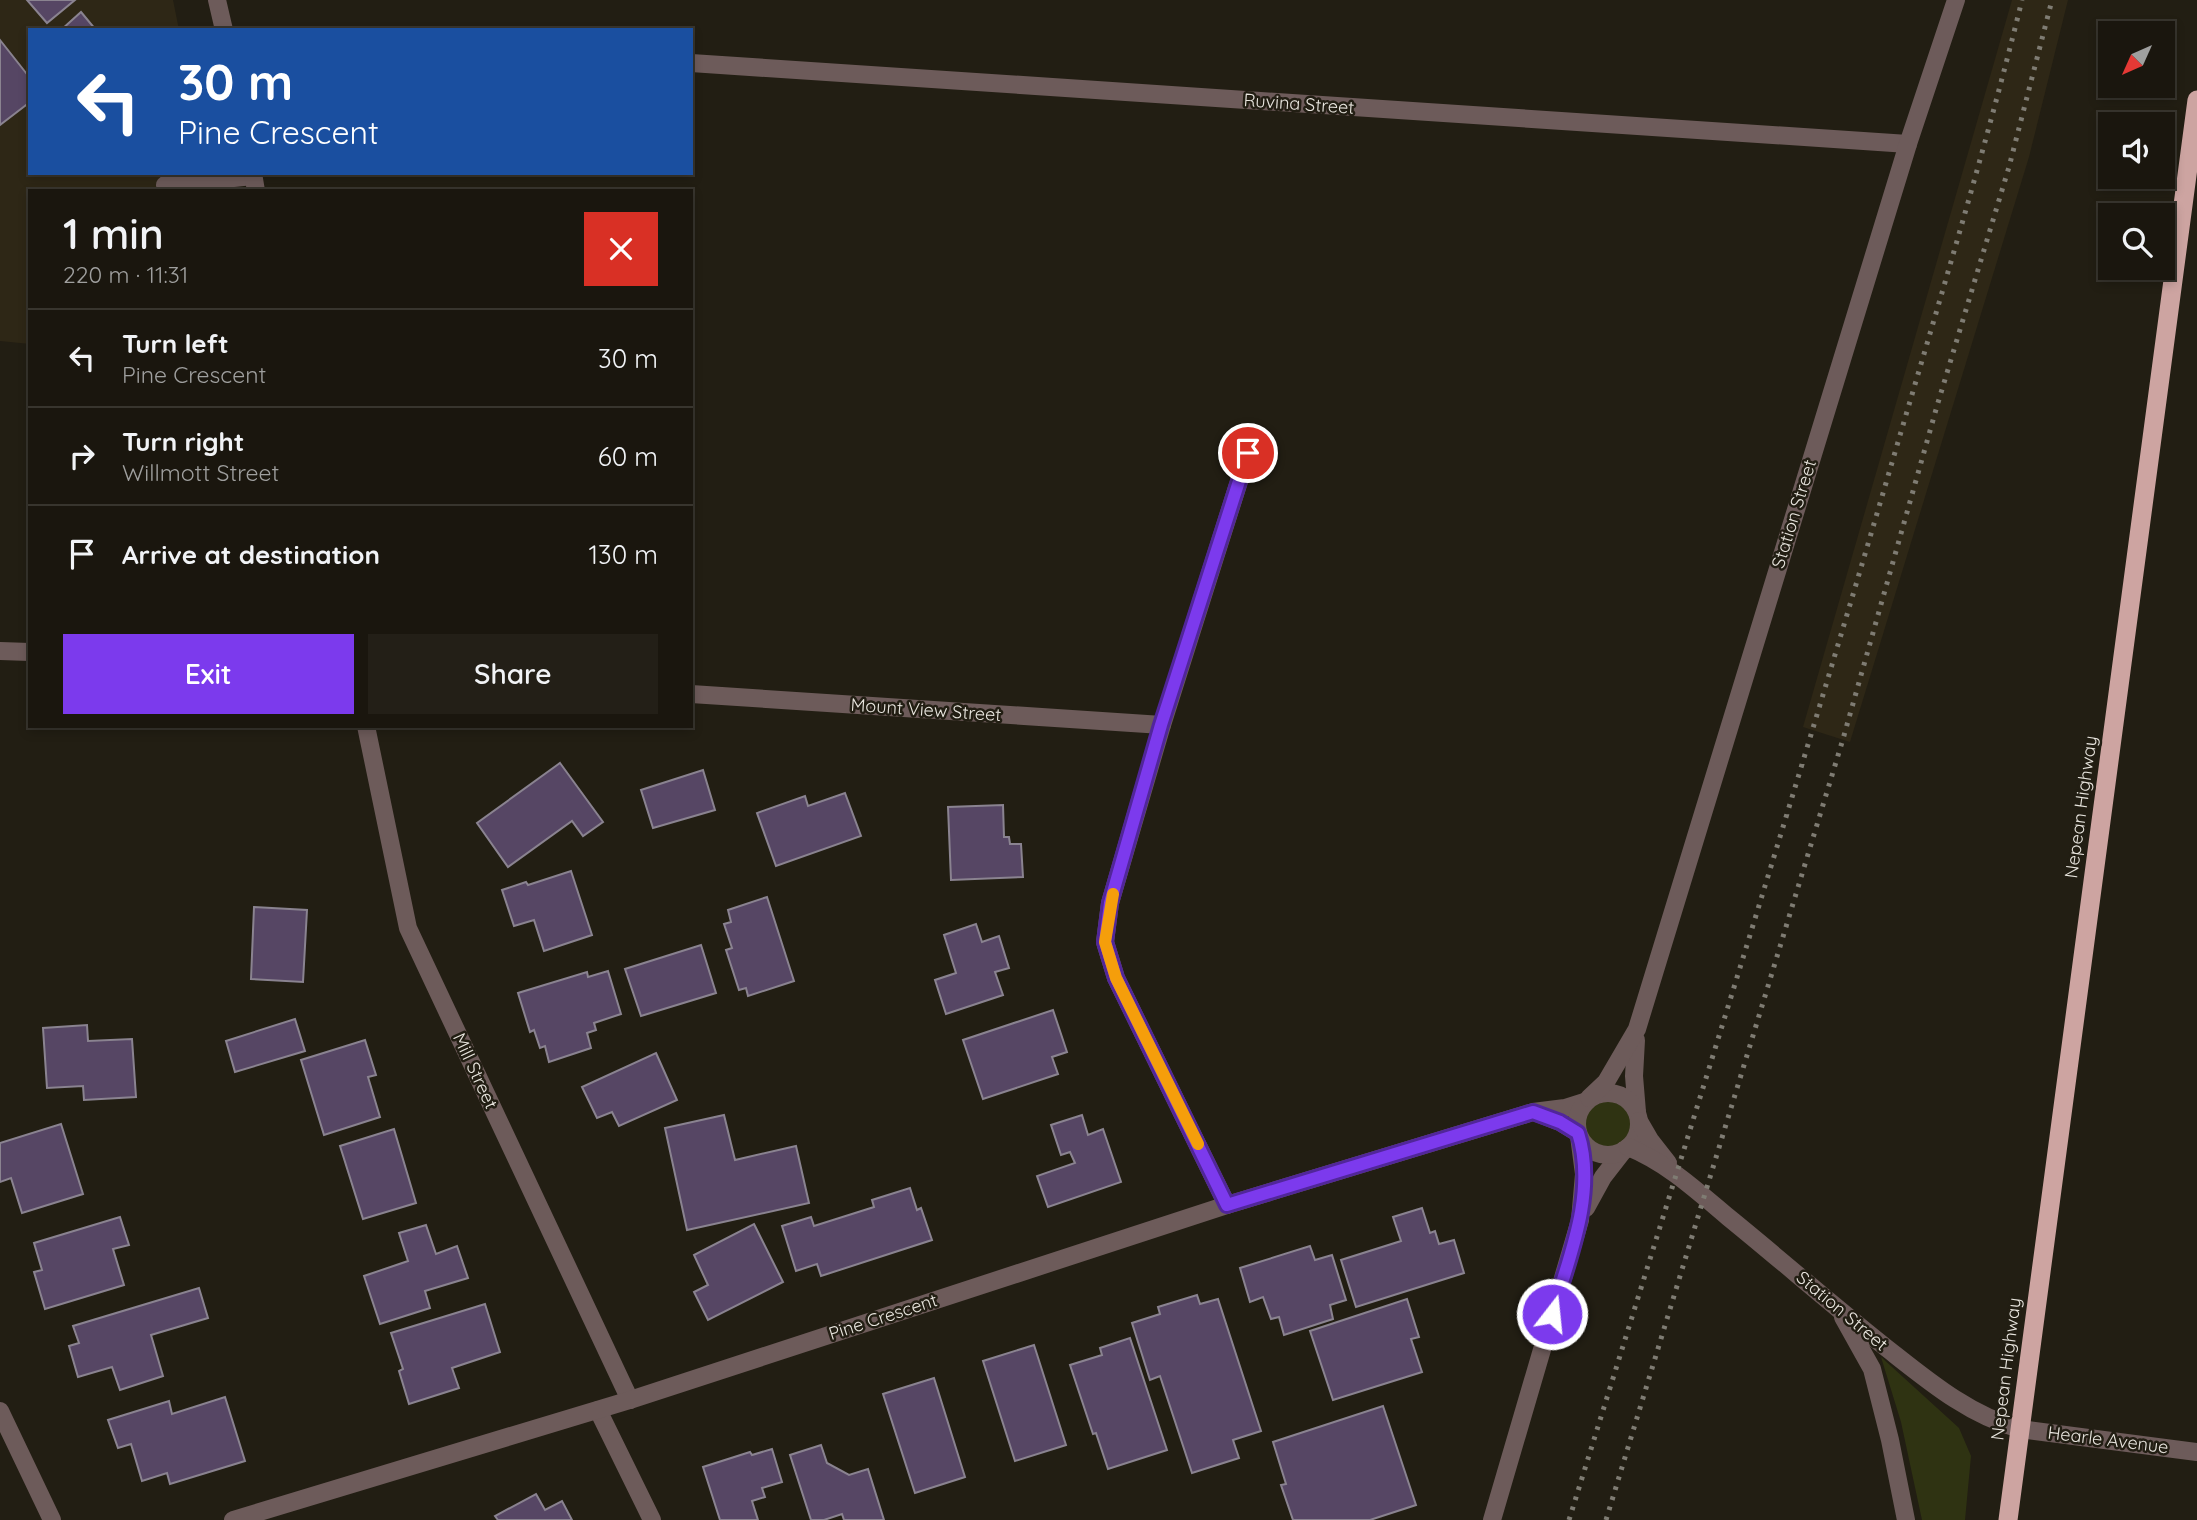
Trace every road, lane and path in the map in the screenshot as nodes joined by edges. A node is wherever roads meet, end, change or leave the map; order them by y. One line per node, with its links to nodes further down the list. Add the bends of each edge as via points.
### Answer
1 (217, 0): 3 (street)
2 (1956, 0): 6 (street, Station Street)
3 (224, 28)
4 (693, 64): 6 (street, Ruvina Street)
5 (2197, 100): 28 (highway, Nepean Highway)
6 (1908, 144): 15 (street, Station Street)
7 (254, 180): 8 (street)
8 (165, 185)
9 (1248, 453): 13 (street)
10 (0, 651): 11 (street)
11 (28, 652)
12 (693, 694): 13 (street, Mount View Street)
13 (1161, 725): 22 (street, via 1110,903 1105,942 1116,978)
14 (366, 728): 25 (street, Mill Street, via 408,928)
15 (1637, 1029): 16 (street, Station Street, via 1606,1082); 18 (street, Station Street)
16 (1588, 1100): 17 (street, Pine Crescent); 18 (street, via 1598,1094 1616,1094 1625,1098); 19 (street, via 1578,1115)
17 (1533, 1112): 19 (street); 22 (street, Pine Crescent)
18 (1638, 1117): 20 (street, via 1638,1131); 21 (street, Station Street)
19 (1579, 1135): 20 (street, via 1592,1151 1601,1154); 23 (street, via 1584,1174)
20 (1626, 1149): 21 (street, Station Street); 23 (street, via 1602,1177)
21 (1677, 1174): 24 (street, Station Street)
22 (1227, 1205): 25 (street, Pine Crescent)
23 (1580, 1220): 33 (street)
24 (1840, 1311): 28 (street, Station Street, via 1937,1388 2000,1424); 34 (street, via 1871,1369)
25 (630, 1400): 26 (street, Pine Crescent)
26 (598, 1410): 31 (street, Pine Crescent); 32 (street)
27 (0, 1411): 30 (street)
28 (2020, 1429): 29 (street, Hearle Avenue); 35 (highway, Nepean Highway)
29 (2197, 1452)
30 (52, 1520)
31 (233, 1520)
32 (652, 1520)
33 (1492, 1520)
34 (1906, 1520)
35 (2008, 1520)

